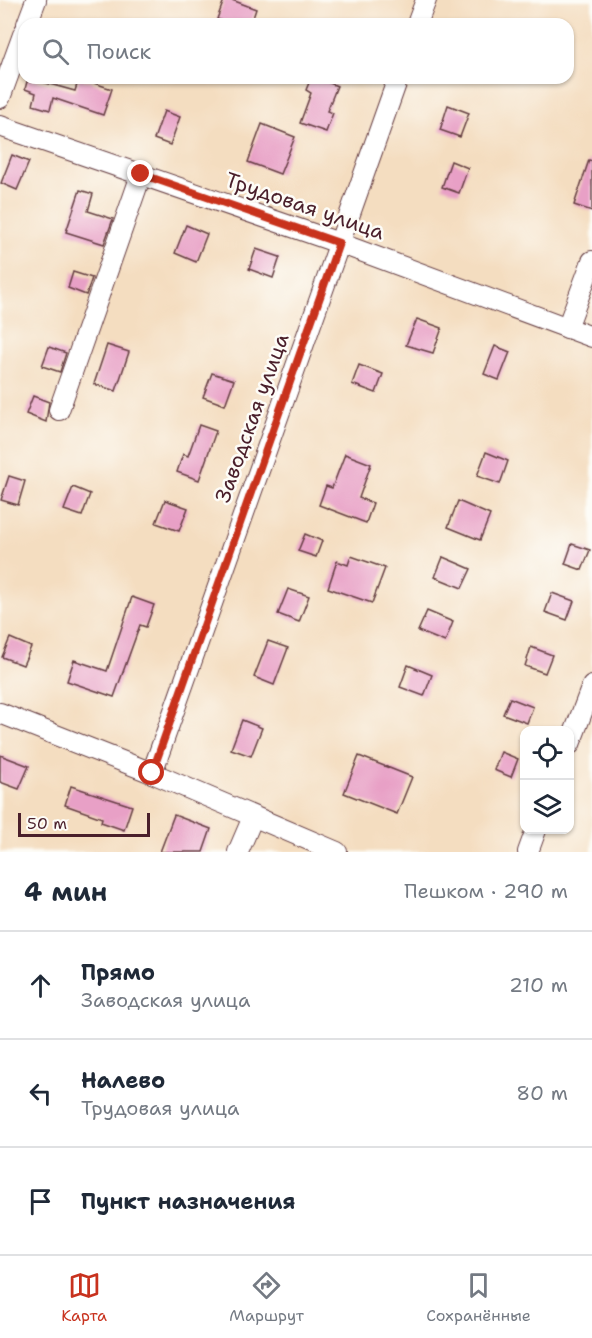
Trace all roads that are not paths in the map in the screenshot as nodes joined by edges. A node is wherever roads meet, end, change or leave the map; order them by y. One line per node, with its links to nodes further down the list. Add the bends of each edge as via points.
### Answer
1 (36, 0): 3 (street)
2 (426, 0): 4 (street)
3 (29, 18)
4 (419, 18)
5 (18, 49): 7 (street)
6 (396, 84): 10 (street, Заводская улица)
7 (0, 99)
8 (0, 126): 9 (street, Трудовая улица)
9 (141, 174): 10 (street, Трудовая улица); 14 (street)
10 (339, 243): 12 (street, Трудовая улица); 18 (street, Заводская улица)
11 (592, 261): 12 (street)
12 (567, 328): 13 (street, Трудовая улица)
13 (592, 337)
14 (59, 410)
15 (592, 686): 17 (street)
16 (0, 713): 18 (street)
17 (574, 733)
18 (152, 773): 19 (street)
19 (253, 817): 21 (street); 22 (street)
20 (535, 834): 23 (street)
21 (238, 852)
22 (337, 852)
23 (528, 852)

